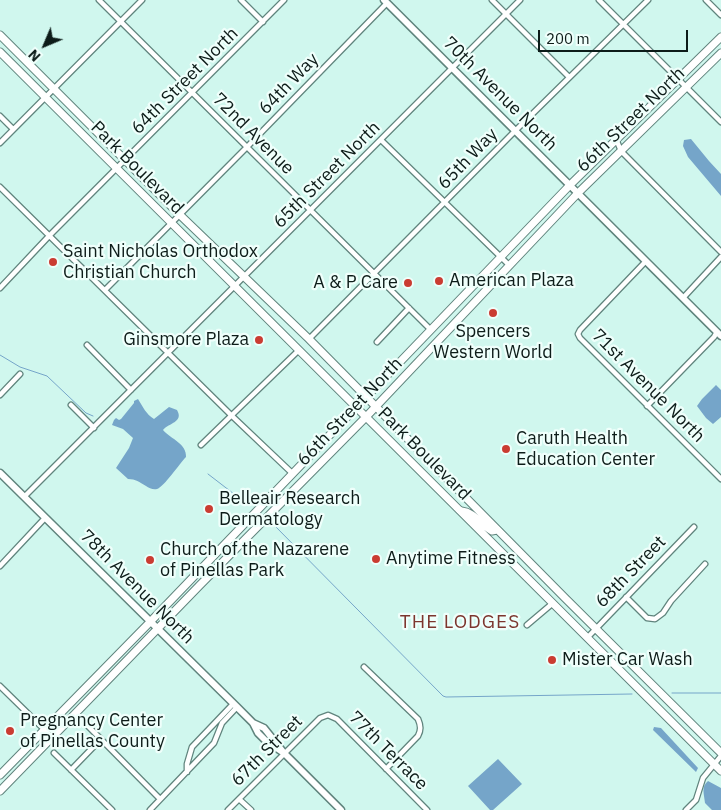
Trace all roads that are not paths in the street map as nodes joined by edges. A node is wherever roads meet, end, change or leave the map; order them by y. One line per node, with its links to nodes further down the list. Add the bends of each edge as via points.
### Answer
1 (99, 0): 13 (street, 72nd Avenue)
2 (142, 0): 13 (street)
3 (241, 0): 14 (street)
4 (284, 0): 14 (street, 64th Street North)
5 (492, 0): 11 (street)
6 (520, 0): 11 (street, 65th Street North)
7 (599, 0): 15 (street)
8 (648, 0): 15 (street, 65th Way)
9 (706, 0): 12 (street)
10 (386, 1): 20 (street, 70th Avenue North); 34 (street, 64th Way)
11 (506, 14): 20 (street, 65th Street North); 21 (street)
12 (721, 15)
13 (120, 21): 24 (street); 25 (street, 72nd Avenue)
14 (263, 22): 25 (street, 64th Street North)
15 (623, 24): 21 (street, 65th Way); 22 (street)
16 (0, 36): 24 (main road, Park Boulevard)
17 (721, 37): 22 (main road, 66th Street North)
18 (0, 52): 26 (main road, Park Boulevard)
19 (721, 53): 23 (main road, 66th Street North)
20 (453, 68): 30 (street, 70th Avenue North); 32 (street, 65th Street North)
21 (569, 77): 30 (street, 65th Way)
22 (678, 80): 23 (street); 31 (main road, 66th Street North)
23 (686, 88): 28 (street); 35 (main road, 66th Street North)
24 (54, 89): 26 (street); 36 (main road, Park Boulevard)
25 (193, 93): 34 (street, 72nd Avenue); 36 (street, 64th Street North)
26 (45, 97): 29 (street); 37 (main road, Park Boulevard)
27 (0, 116): 29 (street)
28 (721, 122)
29 (13, 129): 33 (street)
30 (515, 131): 38 (street, 70th Avenue North); 41 (street, 65th Way)
31 (616, 139): 35 (street); 38 (main road, 66th Street North)
32 (381, 140): 41 (street); 42 (street, 65th Street North)
33 (0, 143)
34 (247, 147): 42 (street, 72nd Avenue); 43 (street, 64th Way)
35 (621, 151): 40 (main road, 66th Street North); 46 (street)
36 (125, 160): 37 (street, 64th Street North); 43 (main road, Park Boulevard)
37 (117, 168): 44 (main road, Park Boulevard); 45 (street, 64th Street North)
38 (570, 185): 40 (street, 70th Avenue North); 47 (main road, 66th Street North)
39 (0, 187): 45 (street)
40 (578, 193): 49 (street, 70th Avenue North); 50 (main road, 66th Street North)
41 (445, 202): 47 (street); 51 (street, 65th Way)
42 (311, 211): 51 (street, 72nd Avenue); 52 (street, 65th Street North)
43 (180, 215): 44 (street, 64th Way); 52 (main road, Park Boulevard)
44 (172, 224): 53 (main road, Park Boulevard); 55 (street, 64th Way)
45 (49, 236): 54 (street, 64th Street North); 55 (street)
46 (721, 252)
47 (501, 257): 50 (street); 58 (main road, 66th Street North)
48 (721, 257): 56 (street)
49 (646, 261): 56 (street, 70th Avenue North); 70 (street, 71st Avenue North, via 578,334)
50 (509, 265): 72 (main road, 66th Street North)
51 (374, 273): 57 (street, 72nd Avenue); 60 (street, 65th Way)
52 (245, 277): 53 (street, 65th Street North); 60 (main road, Park Boulevard)
53 (235, 286): 63 (main road, Park Boulevard); 64 (street, 65th Street North)
54 (0, 288)
55 (105, 290): 64 (street)
56 (683, 298): 59 (street, 70th Avenue North)
57 (409, 308): 58 (street, 72nd Avenue); 61 (street)
58 (431, 330): 68 (main road, 66th Street North)
59 (719, 334): 70 (street)
60 (309, 339): 68 (main road, Park Boulevard)
61 (377, 342)
62 (87, 345): 66 (street)
63 (299, 350): 71 (main road, Park Boulevard); 73 (street)
64 (168, 354): 66 (street, 65th Street North); 73 (street)
65 (20, 374): 67 (street)
66 (131, 390): 75 (street, 65th Street North)
67 (0, 396)
68 (366, 397): 71 (main road, 66th Street North); 72 (main road, Park Boulevard)
69 (70, 405): 75 (street)
70 (647, 406): 79 (street, 71st Avenue North)
71 (356, 407): 74 (main road, Park Boulevard); 78 (main road, 66th Street North)
72 (376, 407): 74 (main road, 66th Street North); 84 (main road, Park Boulevard)
73 (231, 415): 76 (street); 78 (street)
74 (366, 417): 81 (main road, Park Boulevard); 92 (main road, 66th Street North)
75 (94, 428): 80 (street, 65th Street North)
76 (201, 445)
77 (0, 473): 80 (street, 78th Avenue North)
78 (292, 473): 89 (main road, 66th Street North)
79 (720, 476)
80 (24, 497): 82 (street, 78th Avenue North)
81 (461, 511): 84 (main road, via 471,514 485,528); 88 (main road, Park Boulevard)
82 (45, 518): 86 (street); 89 (street, 78th Avenue North)
83 (694, 527): 87 (street, 68th Street)
84 (497, 530): 91 (main road, Park Boulevard)
85 (705, 564): 87 (street, via 655,619 647,618)
86 (0, 566)
87 (626, 597): 91 (street, 68th Street)
88 (553, 603): 90 (street); 93 (main road, Park Boulevard)
89 (151, 621): 92 (street, 78th Avenue North); 99 (main road, 66th Street North)
90 (527, 625)
91 (596, 628): 93 (street, 68th Street); 104 (main road, Park Boulevard)
92 (158, 629): 96 (street, 78th Avenue North); 100 (main road, 66th Street North)
93 (587, 638): 105 (main road, Park Boulevard)
94 (364, 667): 106 (street, via 421,725 418,736)
95 (0, 686): 99 (street)
96 (235, 706): 103 (street, 78th Avenue North, via 266,741); 109 (street, via 222,723 214,743); 109 (street, via 192,747)
97 (328, 715): 103 (street, 67th Street, via 320,718); 106 (street, 77th Terrace, via 337,719)
98 (84, 722): 101 (street)
99 (44, 729): 100 (street); 110 (main road, 66th Street North)
100 (52, 737): 111 (main road, 66th Street North)
101 (101, 740): 107 (street); 113 (street)
102 (54, 753): 107 (street)
103 (284, 753): 112 (street, 67th Street); 118 (street, 78th Avenue North)
104 (721, 755): 105 (street)
105 (714, 764): 108 (main road, Park Boulevard); 120 (street, via 703,778 696,800)
106 (386, 769): 119 (street, 77th Terrace)
107 (71, 770): 114 (street)
108 (721, 771)
109 (187, 772): 113 (street)
110 (0, 775)
111 (0, 791)
112 (239, 798): 116 (street, 67th Street); 117 (street)
113 (160, 799): 115 (street)
114 (112, 810)
115 (150, 810)
116 (228, 810)
117 (250, 810)
118 (341, 810)
119 (427, 810)
120 (686, 810)

